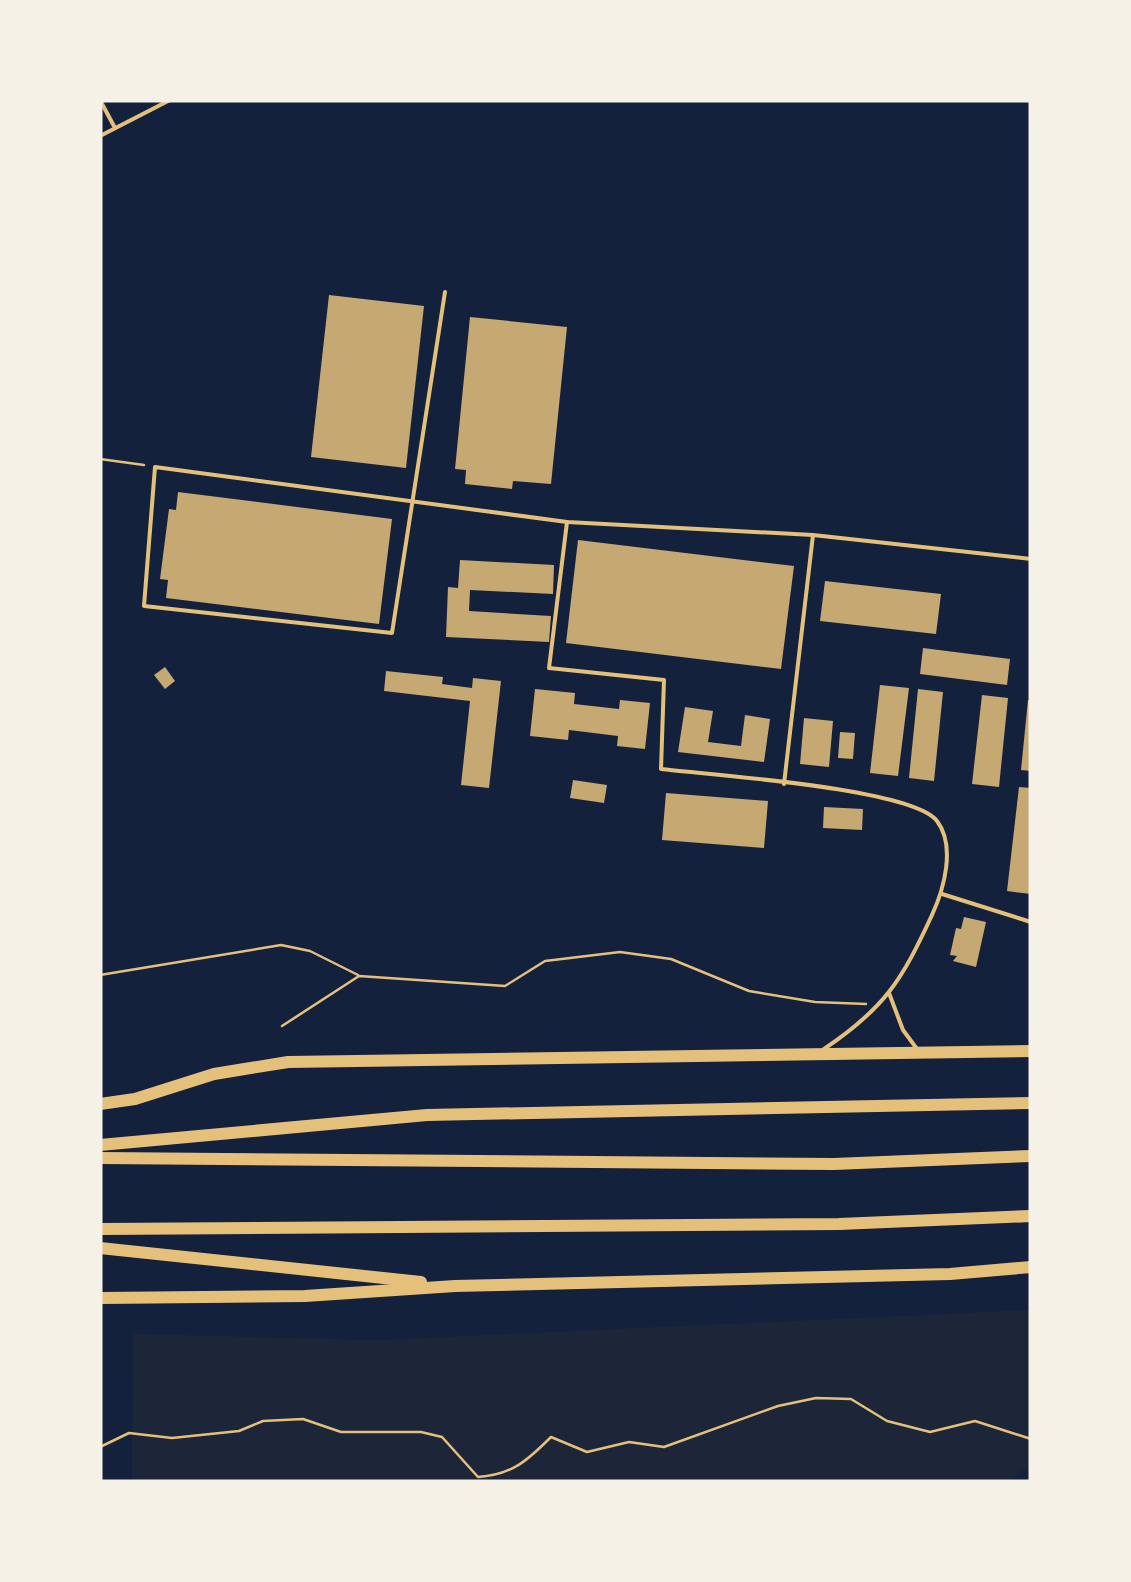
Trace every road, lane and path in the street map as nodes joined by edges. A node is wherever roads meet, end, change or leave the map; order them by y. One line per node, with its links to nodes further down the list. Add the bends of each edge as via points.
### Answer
1 (100, 100): 3 (lane)
2 (170, 100): 3 (lane)
3 (114, 128): 4 (lane)
4 (100, 136)
5 (445, 292): 8 (lane)
6 (100, 460): 7 (path)
7 (155, 466): 8 (lane); 8 (lane, via 144,606 392,634)
8 (412, 501): 9 (lane)
9 (566, 522): 10 (lane); 12 (lane, via 549,668 664,680 661,769)
10 (814, 535): 11 (lane); 12 (lane)
11 (1031, 559)
12 (784, 784): 13 (lane, via 875,795 934,816 943,830)
13 (942, 894): 14 (lane); 17 (lane, via 904,978)
14 (1031, 922)
15 (100, 975): 16 (path, via 281,946 310,951)
16 (359, 976): 18 (path, via 506,986 545,961 620,952 672,959 749,991); 19 (path)
17 (889, 992): 18 (lane); 21 (lane)
18 (878, 1004): 22 (lane)
19 (282, 1026)
20 (1031, 1051): 21 (highway)
21 (920, 1053): 22 (highway)
22 (815, 1055): 24 (highway, via 288,1062)
23 (1031, 1103): 25 (highway, via 427,1115)
24 (100, 1104)
25 (100, 1145)
26 (1031, 1156): 27 (highway, via 834,1164)
27 (100, 1158)
28 (1031, 1216): 29 (highway, via 840,1224)
29 (100, 1229)
30 (100, 1248): 32 (highway)
31 (1031, 1267): 32 (highway, via 863,1278)
32 (456, 1286): 33 (highway)
33 (100, 1298)
34 (1031, 1440): 35 (path, via 974,1421 930,1432 887,1422 850,1399 816,1398 664,1447 629,1442 588,1452 552,1437 510,1473 478,1477 442,1437 341,1432 303,1418 172,1438 129,1433)
35 (100, 1447)

